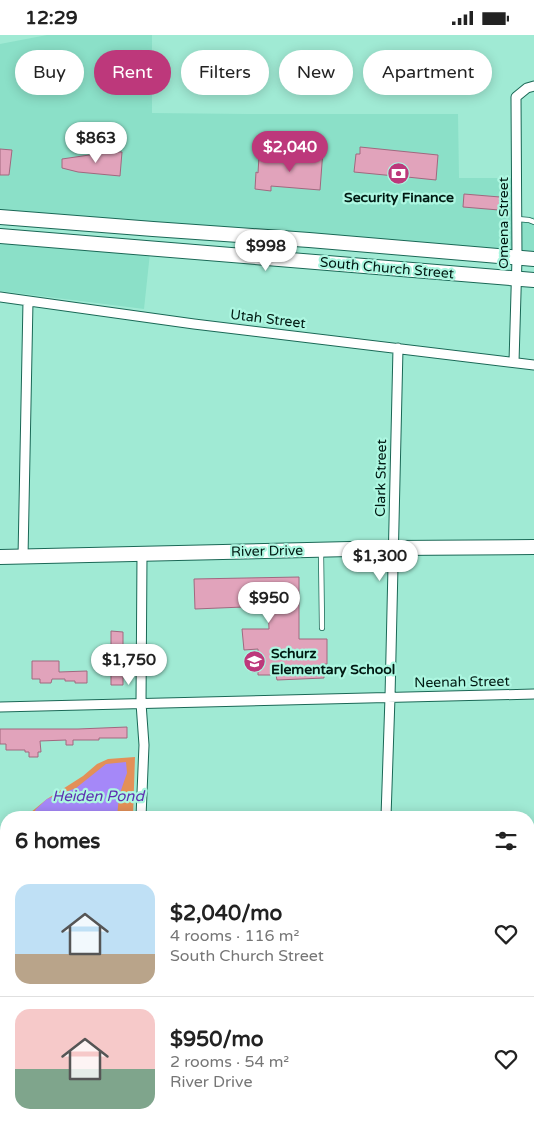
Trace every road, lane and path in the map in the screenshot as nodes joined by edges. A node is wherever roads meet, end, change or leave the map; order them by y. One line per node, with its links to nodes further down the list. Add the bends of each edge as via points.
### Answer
1 (530, 87): 3 (street, Omena Street, via 516,97)
2 (0, 217): 6 (main road, South Church Street)
3 (517, 219): 4 (lane); 6 (street, Omena Street)
4 (534, 222)
5 (0, 236): 8 (main road, South Church Street)
6 (517, 258): 7 (main road, South Church Street); 8 (street, Omena Street)
7 (534, 259)
8 (516, 278): 9 (main road, South Church Street); 13 (street, Omena Street)
9 (534, 280)
10 (0, 297): 11 (street, Utah Street)
11 (28, 301): 12 (street, Utah Street); 20 (street)
12 (398, 348): 13 (street, Utah Street); 16 (street, Clark Street)
13 (514, 362): 14 (street, Utah Street)
14 (534, 365)
15 (534, 547): 16 (main road, River Drive)
16 (393, 548): 17 (main road, River Drive); 23 (street, Clark Street)
17 (321, 550): 18 (main road, River Drive); 21 (lane)
18 (142, 555): 20 (main road, River Drive); 24 (street)
19 (0, 557): 20 (main road, River Drive)
20 (22, 557)
21 (322, 628)
22 (534, 695): 23 (street, Neenah Street)
23 (390, 697): 24 (street, Neenah Street); 27 (street, Clark Street)
24 (141, 703): 25 (street, Neenah Street); 26 (street, via 144,745)
25 (0, 707)
26 (141, 811)
27 (386, 811)

